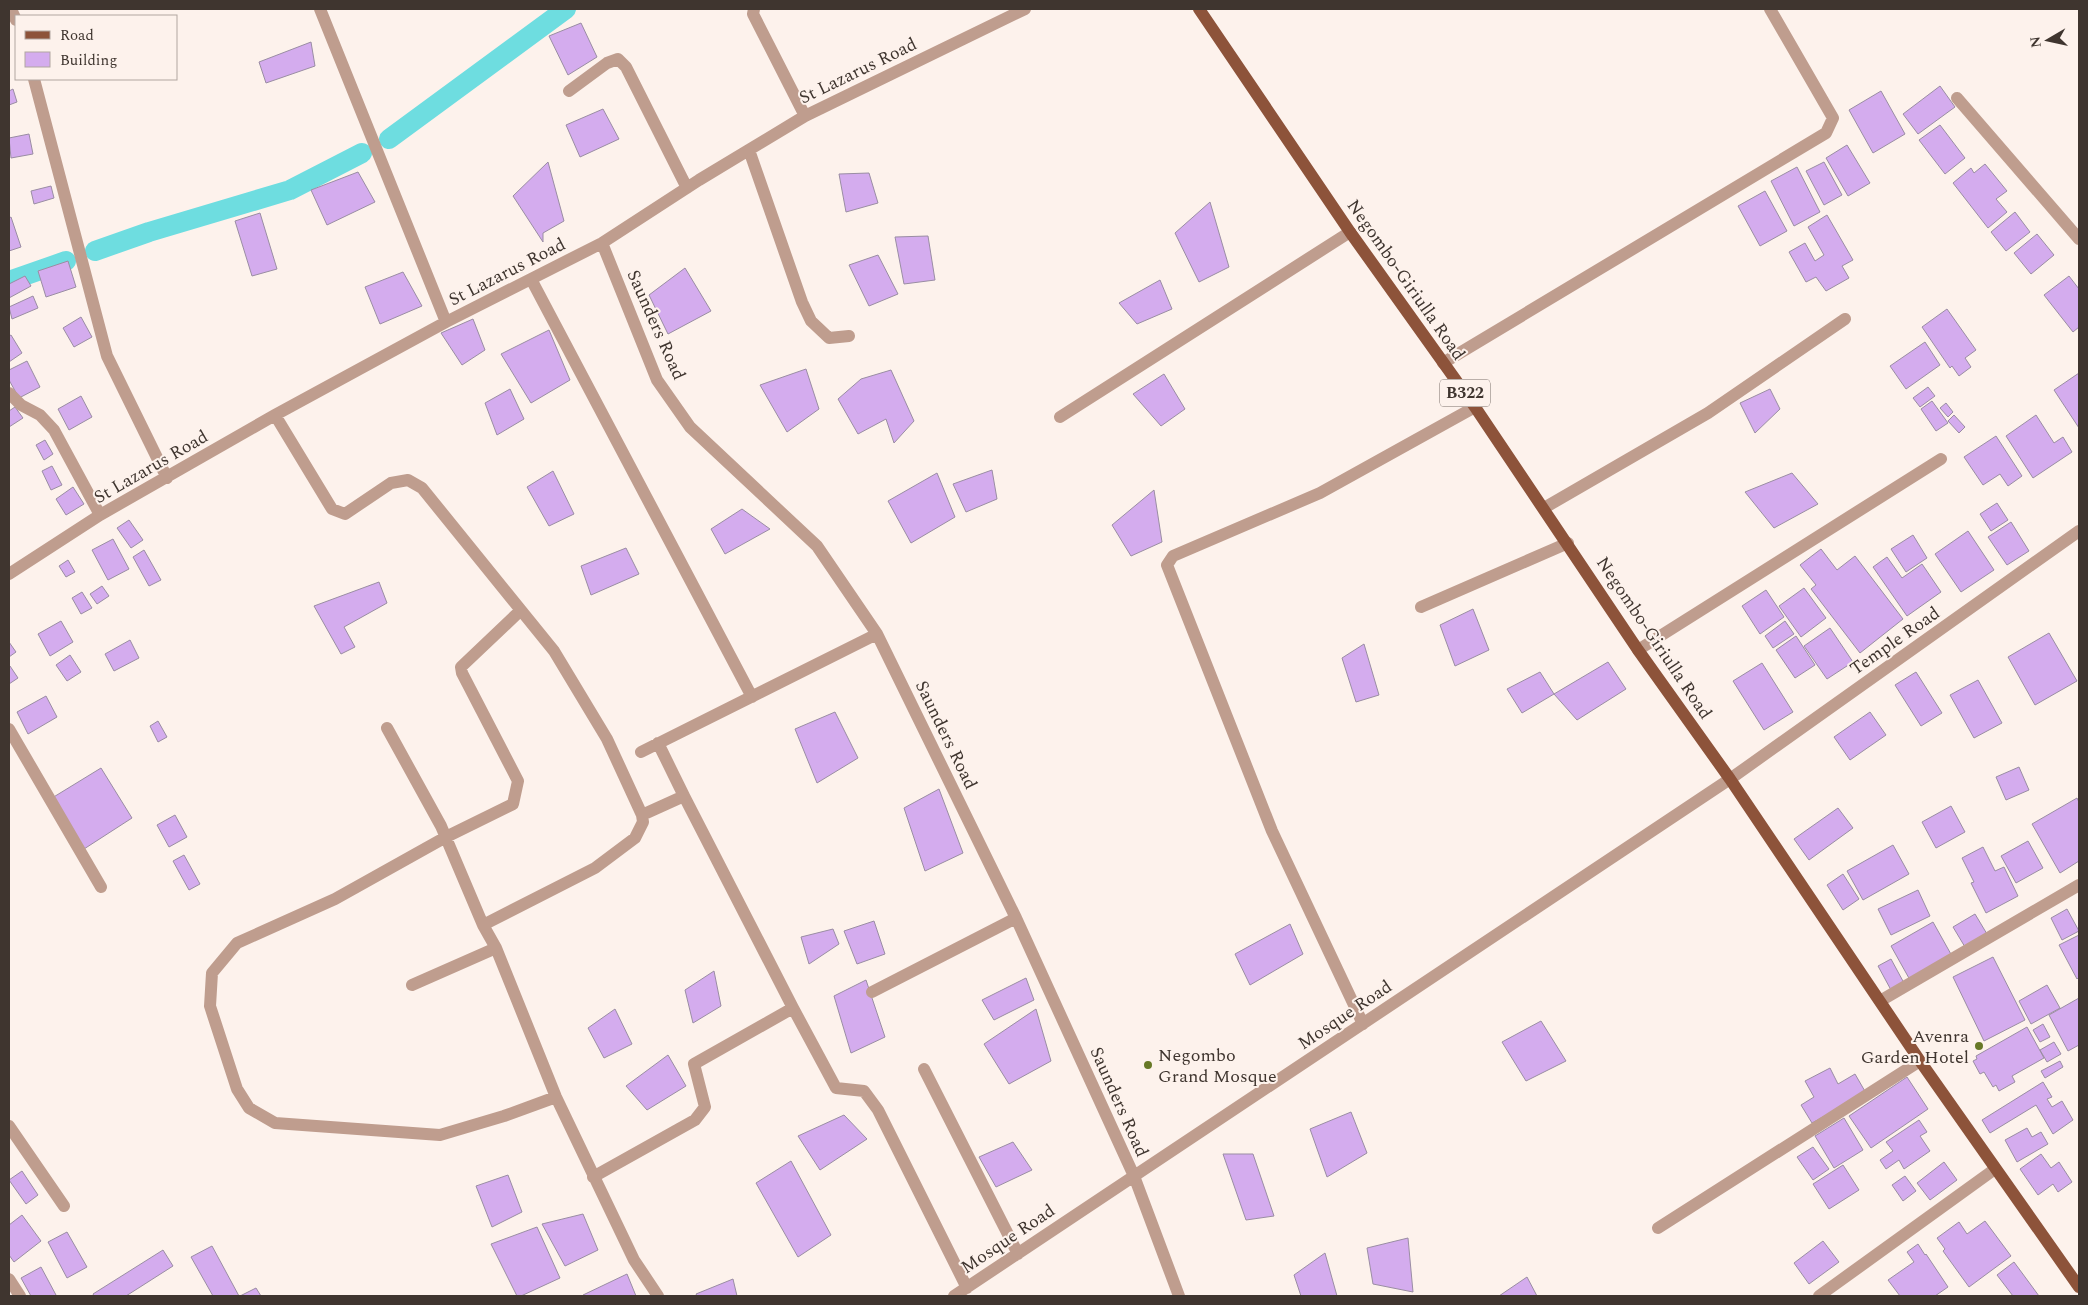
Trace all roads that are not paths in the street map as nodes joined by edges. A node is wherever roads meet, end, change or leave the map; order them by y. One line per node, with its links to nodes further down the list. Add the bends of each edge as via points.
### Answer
1 (320, 9): 17 (street)
2 (754, 9): 9 (street, via 753,14)
3 (1024, 9): 9 (street, St Lazarus Road)
4 (1199, 9): 12 (main road, Negombo-Giriulla Road / B322)
5 (1770, 9): 19 (street, via 1833,118 1826,133)
6 (34, 80): 25 (street, via 106,356)
7 (569, 91): 11 (street, via 607,63 618,60 626,67)
8 (1957, 98): 13 (street)
9 (805, 116): 10 (street, St Lazarus Road)
10 (749, 150): 11 (street, St Lazarus Road); 18 (street, via 811,321 828,338)
11 (687, 188): 14 (street, St Lazarus Road)
12 (1350, 232): 19 (main road, Negombo-Giriulla Road / B322); 23 (street)
13 (2079, 239)
14 (602, 243): 15 (street, St Lazarus Road); 33 (street, Saunders Road, via 657,380 690,427 817,546)
15 (531, 279): 17 (street, St Lazarus Road); 35 (street)
16 (1845, 320): 26 (street, via 1708,413)
17 (446, 322): 22 (street, St Lazarus Road)
18 (849, 336)
19 (1443, 363): 21 (main road, Negombo-Giriulla Road / B322)
20 (9, 394): 27 (street, via 40,415 54,430)
21 (1475, 407): 26 (main road, Negombo-Giriulla Road / B322); 53 (street, via 1320,493 1173,556 1167,565 1272,831)
22 (275, 415): 25 (street, St Lazarus Road); 32 (street, via 332,510 345,514 391,483 408,480 422,488)
23 (1060, 417)
24 (1941, 459): 34 (street)
25 (167, 478): 27 (street, St Lazarus Road)
26 (1544, 508): 29 (main road, Negombo-Giriulla Road / B322)
27 (100, 515): 30 (street, St Lazarus Road)
28 (2079, 531): 40 (street, Temple Road)
29 (1568, 543): 31 (street); 34 (main road, Negombo-Giriulla Road / B322)
30 (9, 574)
31 (1421, 607)
32 (520, 611): 42 (street, via 554,651 608,739); 43 (street, via 461,667 518,780 513,804)
33 (877, 634): 35 (street); 46 (street, Saunders Road)
34 (1638, 650): 40 (main road, Negombo-Giriulla Road / B322)
35 (752, 697): 38 (street)
36 (387, 728): 43 (street)
37 (9, 729): 45 (street)
38 (658, 743): 39 (street); 41 (street)
39 (641, 752)
40 (1730, 779): 51 (main road, Negombo-Giriulla Road / B322); 53 (street, Mosque Road)
41 (684, 796): 42 (street); 52 (street)
42 (642, 815): 47 (street, via 643,822 635,838 595,868)
43 (446, 837): 47 (street); 56 (street, via 335,899 237,943 212,973 210,1006 237,1089 249,1108 275,1123 440,1136)
44 (2079, 885): 51 (street)
45 (101, 887)
46 (1016, 918): 50 (street); 59 (street, Saunders Road)
47 (483, 925): 48 (street)
48 (496, 948): 49 (street); 56 (street)
49 (412, 985)
50 (872, 992)
51 (1880, 1001): 54 (main road, Negombo-Giriulla Road / B322)
52 (792, 1008): 60 (street, via 694,1064 704,1106 695,1120); 66 (street, via 836,1088 864,1091 878,1110)
53 (1363, 1024): 59 (street, Mosque Road)
54 (1920, 1061): 58 (main road, Negombo-Giriulla Road / B322); 62 (street)
55 (924, 1069): 63 (street)
56 (556, 1097): 60 (street)
57 (9, 1126): 61 (street)
58 (1995, 1169): 65 (main road, Negombo-Giriulla Road / B322); 71 (street)
59 (1134, 1176): 63 (street, Mosque Road); 70 (street, Saunders Road)
60 (593, 1177): 68 (street, via 634,1260)
61 (64, 1206)
62 (1658, 1228)
63 (1018, 1254): 66 (street, Mosque Road)
64 (9, 1279): 67 (street)
65 (2079, 1287)
66 (967, 1288): 69 (street, Mosque Road)
67 (20, 1296)
68 (658, 1296)
69 (954, 1296)
70 (1179, 1296)
71 (1819, 1296)

